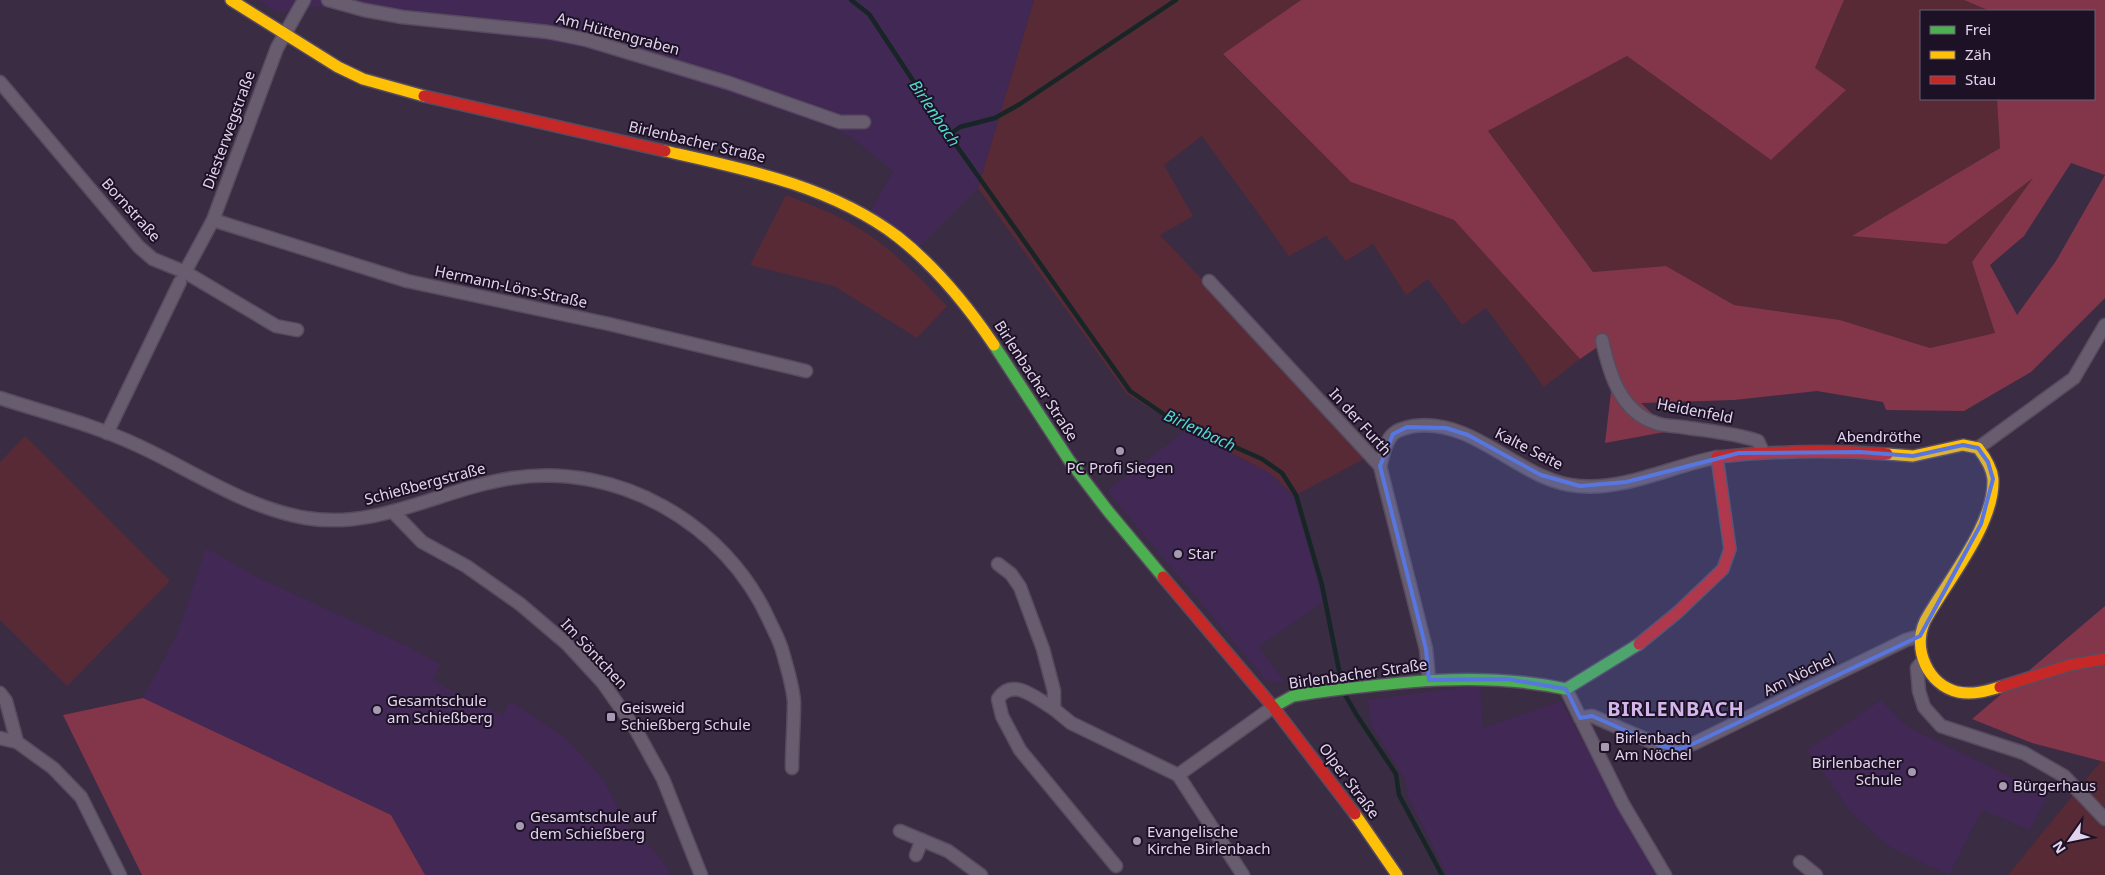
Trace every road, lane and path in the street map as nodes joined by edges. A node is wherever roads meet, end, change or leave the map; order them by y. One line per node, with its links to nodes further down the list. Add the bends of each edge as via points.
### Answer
1 (231, 0): 4 (main road, Birlenbacher Straße)
2 (304, 0): 4 (street, Diesterwegstraße)
3 (328, 0): 6 (street, Am Hüttengraben, via 402,17 548,32 587,40 729,83 840,122)
4 (285, 36): 7 (street, Diesterwegstraße, via 277,48); 28 (main road, Birlenbacher Straße, via 338,67 389,87 784,180 844,205 892,234 915,251 953,290 1092,491)
5 (3, 91): 8 (street, Bornstraße, via 139,247)
6 (864, 122)
7 (213, 220): 8 (street, Diesterwegstraße); 13 (street, Hermann-Löns-Straße, via 408,281 610,324)
8 (182, 277): 11 (street, Bornstraße, via 276,326); 15 (street)
9 (1209, 281): 19 (street, In der Furth)
10 (2105, 325): 16 (street, via 2074,378)
11 (297, 330)
12 (1602, 340): 17 (street, Heidenfeld, via 1616,389 1635,411 1655,423 1758,441)
13 (806, 371)
14 (0, 398): 15 (street, Schießbergstraße)
15 (108, 433): 20 (street, Schießbergstraße, via 225,490 284,514 337,520)
16 (1978, 448): 17 (main road, Abendröthe, via 1964,444 1913,456 1860,452); 22 (main road, via 1988,462 1993,479 1990,497 1981,524)
17 (1763, 452): 18 (main road, Abendröthe)
18 (1717, 457): 19 (street, Kalte Seite, via 1626,482 1580,486 1559,483 1541,475 1468,435 1422,425 1407,427 1393,434); 26 (main road, via 1730,549 1723,569 1639,644)
19 (1380, 466): 25 (street, In der Furth, via 1426,649)
20 (394, 512): 33 (street, Schießbergstraße, via 476,484 546,475 598,482 635,493 673,511 704,534 744,575 762,605 782,650 794,700); 42 (street, Im Söntchen, via 422,542 466,566 520,604 568,644 603,684 636,730 663,779)
21 (998, 564): 29 (street, via 1020,587 1043,649 1054,691)
22 (1920, 636): 24 (main road); 30 (street, Am Nöchel, via 1679,749 1661,746 1592,716)
23 (2105, 659): 24 (main road, via 2070,665 1983,692 1969,693 1943,686)
24 (1923, 660): 35 (street, via 1918,668 1919,691 1924,707 1941,726 2024,753 2064,776)
25 (1429, 680): 26 (main road, Birlenbacher Straße, via 1507,679); 28 (main road, Birlenbacher Straße, via 1287,698)
26 (1566, 690): 30 (street)
27 (0, 692): 32 (street)
28 (1273, 708): 34 (street); 45 (main road, Olper Straße, via 1351,808)
29 (1054, 709): 34 (street, via 1071,723); 40 (street, via 1023,690 1010,688 998,699 1002,716 1020,750)
30 (1580, 718): 46 (street, via 1623,804)
31 (0, 738): 32 (street)
32 (17, 742): 41 (street, via 53,768 81,797)
33 (792, 768)
34 (1178, 775): 44 (street)
35 (2105, 819)
36 (900, 831): 37 (street)
37 (922, 840): 38 (street); 43 (street, via 948,851)
38 (916, 855)
39 (1800, 862): 47 (street)
40 (1116, 866)
41 (120, 875)
42 (702, 875)
43 (981, 875)
44 (1243, 875)
45 (1397, 875)
46 (1665, 875)
47 (1816, 875)

